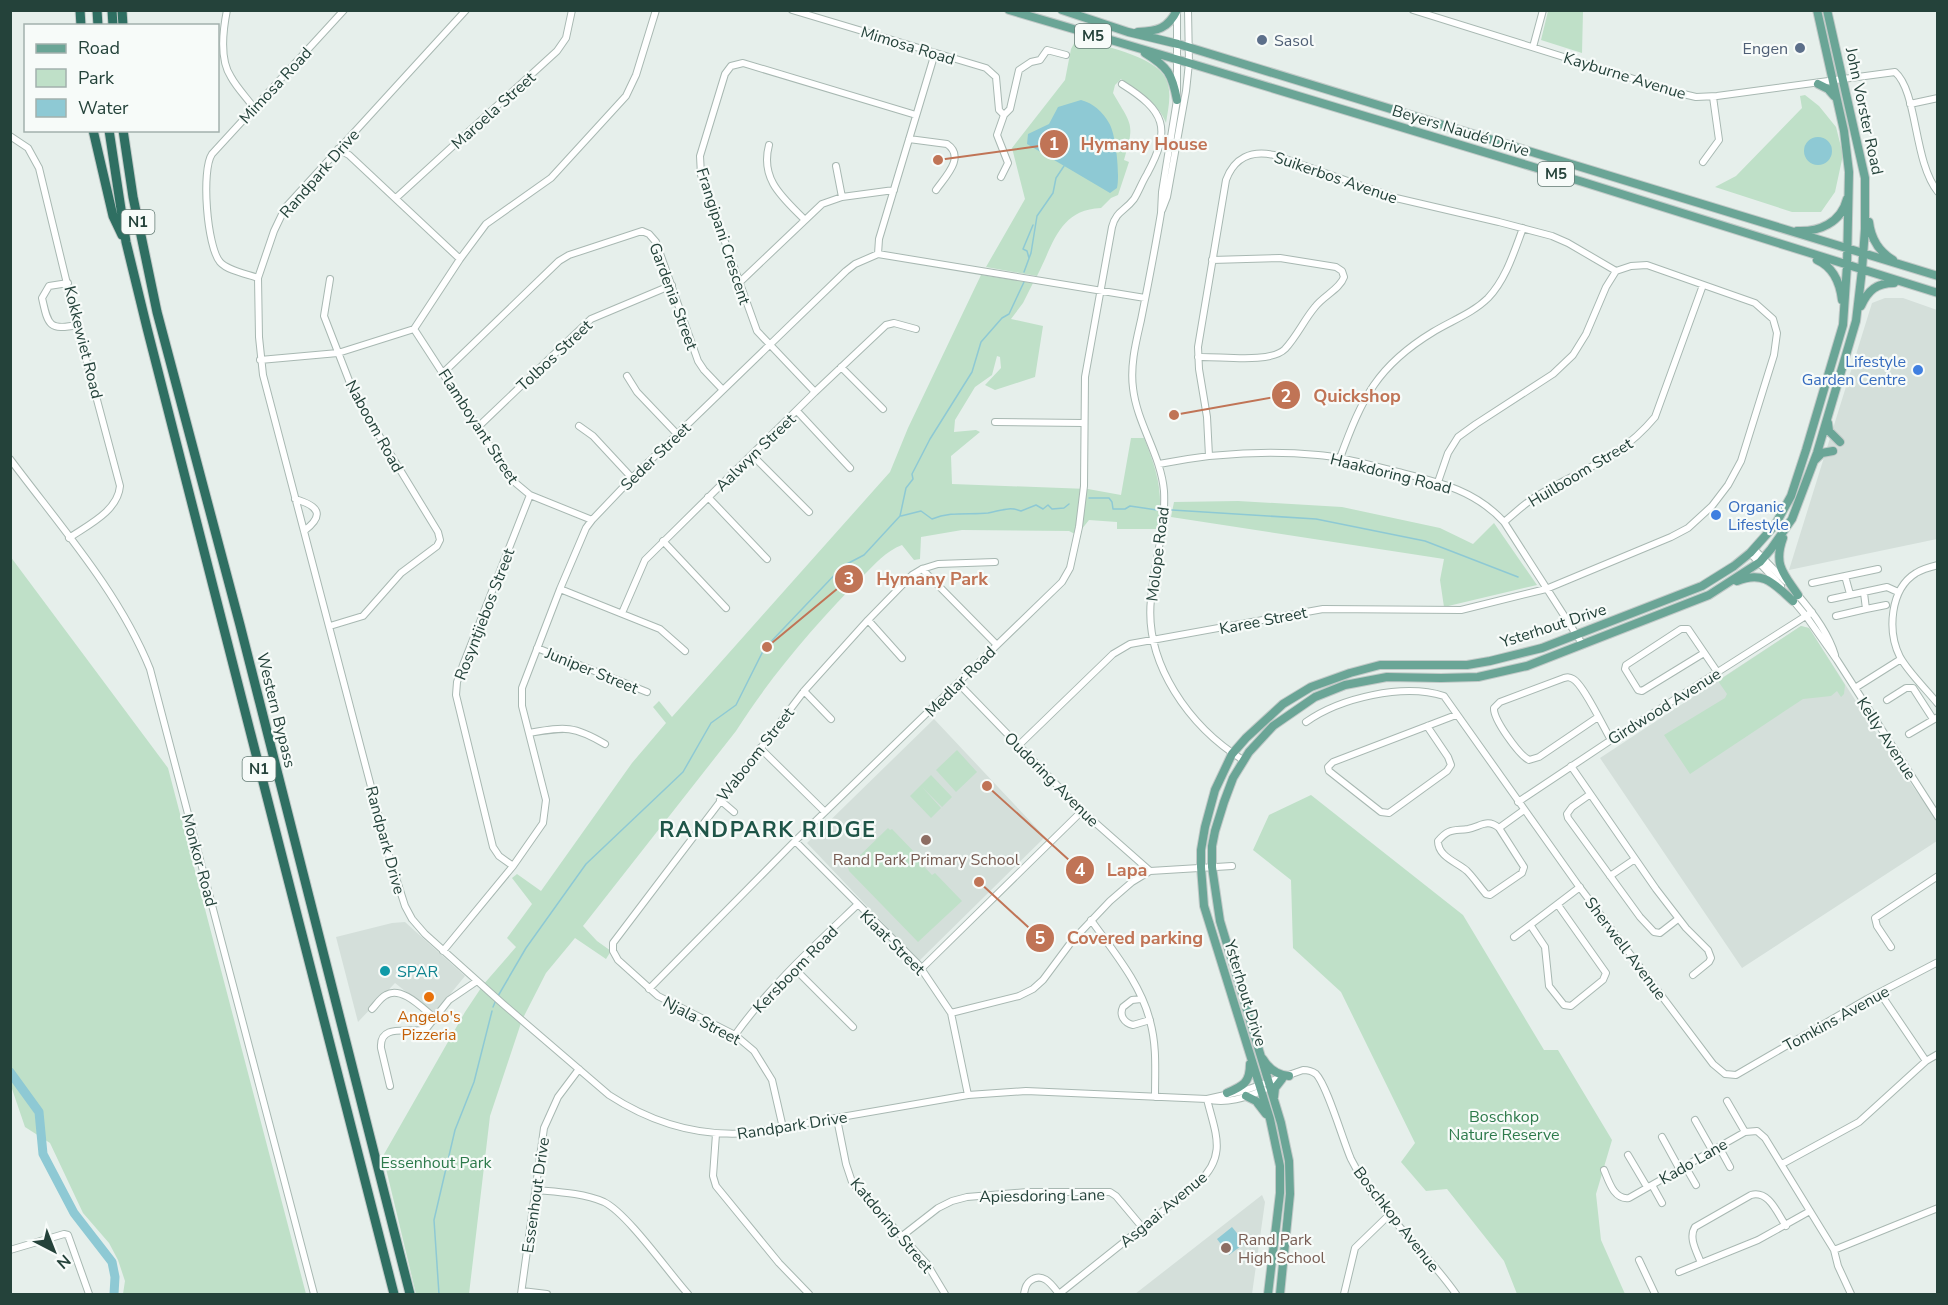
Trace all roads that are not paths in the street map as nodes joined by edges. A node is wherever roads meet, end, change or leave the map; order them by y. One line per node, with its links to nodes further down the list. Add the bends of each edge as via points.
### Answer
1 (227, 10): 34 (street, via 223,32 227,68)
2 (344, 10): 34 (street, Mimosa Road)
3 (466, 10): 43 (street, Randpark Drive)
4 (572, 10): 52 (street, Maroela Street, via 566,38 557,51)
5 (656, 10): 63 (street, via 626,96 551,178 491,219)
6 (792, 10): 21 (street, Mimosa Road)
7 (1008, 10): 20 (main road, Beyers Naudé Drive / M5)
8 (1062, 10): 16 (main road, Beyers Naudé Drive / M5)
9 (1177, 10): 16 (main road, via 1160,29); 17 (street, Molope Road)
10 (1188, 10): 18 (street, Molope Road)
11 (1413, 10): 15 (street, Kayburne Avenue)
12 (1543, 10): 19 (street)
13 (1817, 10): 26 (main road, John Vorster Road)
14 (1827, 10): 25 (main road, John Vorster Road)
15 (1432, 13): 19 (street, Kayburne Avenue)
16 (1128, 32): 17 (main road, Beyers Naudé Drive / M5)
17 (1178, 44): 18 (main road, Beyers Naudé Drive / M5); 23 (street, Molope Road)
18 (1189, 47): 24 (street, Molope Road); 57 (main road, Beyers Naudé Drive / M5)
19 (1533, 47): 29 (street, Kayburne Avenue, via 1679,93)
20 (1138, 48): 23 (main road, Beyers Naudé Drive / M5); 31 (main road, via 1167,70)
21 (935, 53): 35 (street); 36 (street, Mimosa Road, via 992,72 998,82 1000,113)
22 (1066, 55): 36 (street, via 1048,49 1040,60 1019,70 1010,109)
23 (1178, 60): 24 (main road, Beyers Naudé Drive / M5); 31 (street, Molope Road)
24 (1189, 63): 54 (street, Molope Road, via 1185,103); 59 (main road, Beyers Naudé Drive / M5)
25 (1843, 80): 26 (street, Kayburne Avenue); 33 (street, Kayburne Avenue, via 1895,72); 53 (main road, John Vorster Road)
26 (1832, 82): 28 (street, Kayburne Avenue); 32 (main road, John Vorster Road)
27 (1122, 84): 77 (street, Medlar Road, via 1156,112 1162,133 1157,154 1138,192 1114,220)
28 (1818, 84): 29 (street, Kayburne Avenue); 32 (main road, via 1828,89)
29 (1713, 97): 44 (street, via 1719,140)
30 (1938, 98): 33 (street)
31 (1177, 100): 54 (street, Molope Road)
32 (1837, 102): 47 (main road, John Vorster Road)
33 (1910, 104): 50 (street, via 1922,162)
34 (254, 108): 70 (street, Mimosa Road, via 209,158 207,195 219,261)
35 (916, 115): 41 (street); 72 (street, Frangipani Crescent, via 743,63 728,69 699,169)
36 (1004, 115): 46 (street, via 997,135 1008,163)
37 (93, 132): 58 (highway, via 113,216)
38 (109, 132): 58 (highway, Western Bypass / N1)
39 (123, 132): 272 (highway, Western Bypass / N1, via 157,312)
40 (10, 136): 73 (street, Kokkewiet Road, via 27,148 39,168)
41 (909, 138): 48 (street); 49 (street, via 947,144 955,153 955,161)
42 (769, 145): 55 (street, via 766,161 773,184)
43 (338, 149): 52 (street); 70 (street, Randpark Drive, via 281,214)
44 (1703, 162)
45 (836, 166): 51 (street)
46 (1000, 177)
47 (1850, 185): 57 (main road, via 1846,204 1829,225); 60 (main road, John Vorster Road)
48 (894, 190): 51 (street); 61 (street)
49 (936, 190)
50 (1938, 192)
51 (842, 197): 55 (street, via 822,204)
52 (396, 198): 63 (street)
53 (1866, 198): 62 (main road, John Vorster Road); 66 (main road, via 1874,241 1887,256)
54 (1161, 213): 79 (street, Molope Road)
55 (804, 219): 72 (street)
56 (1523, 228): 64 (street, Suikerbos Avenue, via 1412,202 1274,155 1257,153 1242,158 1229,171); 68 (street, Suikerbos Avenue, via 1559,239); 106 (street, via 1504,274 1487,298 1413,345 1377,380 1360,406)
57 (1787, 231): 60 (main road, Beyers Naudé Drive / M5)
58 (126, 242): 271 (highway, Western Bypass / N1)
59 (1790, 248): 65 (main road, Beyers Naudé Drive / M5); 81 (main road, via 1821,261 1832,272 1841,293)
60 (1848, 249): 62 (main road, Beyers Naudé Drive / M5); 65 (main road, John Vorster Road)
61 (878, 254): 77 (street); 85 (street, Seder Street, via 846,271)
62 (1863, 254): 66 (main road, Beyers Naudé Drive / M5); 67 (main road, John Vorster Road)
63 (460, 259): 83 (street)
64 (1212, 260): 87 (street, Suikerbos Avenue); 87 (street, via 1290,259 1336,267 1344,277 1278,355)
65 (1848, 266): 67 (main road, Beyers Naudé Drive / M5); 81 (main road, Ysterhout Drive)
66 (1910, 268): 69 (main road, Beyers Naudé Drive / M5)
67 (1862, 270): 74 (main road, Beyers Naudé Drive / M5); 80 (main road, Ysterhout Drive)
68 (1616, 271): 76 (street, Karee Street, via 1647,265); 112 (street, via 1573,355 1554,374 1458,437)
69 (1938, 276)
70 (258, 278): 88 (street, Randpark Drive)
71 (330, 279): 86 (street, Naboom Road, via 324,316)
72 (740, 282): 85 (street, Frangipani Crescent, via 754,325)
73 (68, 283): 82 (street, Kokkewiet Road); 82 (street, via 49,286 42,298 50,324 59,328)
74 (1907, 283): 78 (main road, Beyers Naudé Drive / M5); 80 (main road, via 1884,283 1870,291)
75 (672, 285): 90 (street, Gardenia Street, via 656,242 646,232 570,255 548,270); 92 (street, Gardenia Street, via 700,365); 100 (street, Tolbos Street, via 591,319)
76 (1703, 285): 119 (street, Huilboom Street, via 1655,417 1643,432 1610,458 1535,497); 134 (street, Karee Street, via 1755,303 1777,326 1774,355 1741,461 1712,506 1688,528)
77 (1100, 291): 79 (street); 98 (street, Medlar Road, via 1086,367)
78 (1938, 293)
79 (1145, 298): 109 (street, Molope Road, via 1132,380 1138,414)
80 (1856, 321): 96 (main road, Ysterhout Drive)
81 (1843, 324): 123 (main road, Ysterhout Drive, via 1791,496 1775,525)
82 (77, 325): 121 (street, Kokkewiet Road, via 120,486 114,505)
83 (414, 329): 86 (street); 90 (street, Flamboyant Street)
84 (916, 329): 89 (street, Aalwyn Street, via 894,323 886,325)
85 (770, 346): 92 (street, Seder Street); 93 (street, Frangipani Crescent)
86 (338, 353): 88 (street); 147 (street, Naboom Road, via 364,413 440,540 401,573 363,616)
87 (1198, 357): 105 (street, Suikerbos Avenue)
88 (260, 360): 115 (street, Randpark Drive)
89 (841, 367): 93 (street, Aalwyn Street); 94 (street)
90 (444, 372): 100 (street, Flamboyant Street)
91 (627, 376): 101 (street)
92 (723, 390): 101 (street, Seder Street)
93 (815, 392): 95 (street, Aalwyn Street)
94 (883, 409)
95 (797, 411): 104 (street, Aalwyn Street); 110 (street)
96 (1829, 413): 102 (main road, via 1829,431); 108 (main road, Ysterhout Drive)
97 (995, 422): 98 (street)
98 (1083, 423): 150 (street, Medlar Road, via 1083,495 1068,573)
99 (579, 426): 111 (street)
100 (478, 427): 113 (street, Flamboyant Street, via 512,480)
101 (678, 435): 111 (street, Seder Street)
102 (1840, 442)
103 (1833, 451): 108 (main road, via 1822,453)
104 (752, 455): 114 (street, Aalwyn Street); 116 (street)
105 (1209, 456): 106 (street, Haakdoring Road, via 1302,454); 109 (street, Haakdoring Road)
106 (1340, 458): 112 (street, Haakdoring Road)
107 (10, 459): 121 (street, Monkor Road)
108 (1814, 461): 117 (main road, Ysterhout Drive)
109 (1159, 464): 149 (street, Molope Road, via 1164,512 1150,602)
110 (850, 468)
111 (632, 478): 118 (street, Seder Street)
112 (1438, 482): 119 (street, Haakdoring Road, via 1476,497)
113 (530, 495): 118 (street, Flamboyant Street); 190 (street, Rosyntjiebos Street, via 455,692 493,847)
114 (708, 497): 122 (street, Aalwyn Street); 124 (street)
115 (296, 499): 120 (street, Randpark Drive); 120 (street, via 316,509 315,523)
116 (808, 512)
117 (1792, 519): 125 (main road, Ysterhout Drive); 138 (main road, via 1778,558)
118 (592, 520): 133 (street, Seder Street)
119 (1504, 522): 134 (street, Haakdoring Road)
120 (304, 531): 147 (street, Randpark Drive)
121 (69, 538): 270 (street, Monkor Road, via 124,616 152,677)
122 (663, 542): 141 (street); 143 (street, Aalwyn Street, via 642,565)
123 (1752, 551): 125 (street, Kelly Avenue); 148 (main road, Ysterhout Drive, via 1702,586)
124 (767, 559)
125 (1762, 559): 132 (main road, Ysterhout Drive); 138 (street, Kelly Avenue)
126 (995, 562): 128 (street, via 938,564)
127 (1938, 565): 135 (street, via 1914,574)
128 (922, 569): 146 (street, Waboom Street); 150 (street)
129 (1878, 569): 130 (street)
130 (1845, 576): 131 (street); 137 (street)
131 (1812, 584)
132 (1723, 587): 138 (main road, via 1747,577 1763,578); 151 (main road, Ysterhout Drive)
133 (560, 589): 143 (street); 152 (street, Seder Street)
134 (1546, 589): 148 (street, Haakdoring Road); 149 (street, Karee Street, via 1461,610 1323,609)
135 (1898, 592): 136 (street, via 1887,587); 156 (street, via 1893,621 1894,641)
136 (1864, 593): 137 (street); 142 (street)
137 (1850, 594): 139 (street)
138 (1796, 598): 144 (street, Kelly Avenue)
139 (1831, 599)
140 (1886, 605): 142 (street)
141 (726, 608)
142 (1866, 609): 145 (street)
143 (622, 613): 153 (street, via 665,632)
144 (1809, 614): 157 (street, Girdwood Avenue); 159 (street, Kelly Avenue, via 1832,645)
145 (1836, 616)
146 (868, 620): 155 (street); 160 (street, Waboom Street)
147 (330, 626): 205 (street, Randpark Drive, via 397,883 412,919)
148 (1577, 636): 151 (street, Haakdoring Road); 176 (main road, Ysterhout Drive, via 1490,661 1443,666 1380,665 1328,680 1283,704)
149 (1152, 640): 174 (street, Karee Street, via 1119,650); 176 (street, Molope Road, via 1175,693 1204,730)
150 (997, 645): 158 (street, Medlar Road)
151 (1583, 645): 177 (main road, Ysterhout Drive, via 1493,675 1387,677 1345,685 1315,697 1273,726)
152 (537, 648): 161 (street, Juniper Street); 170 (street, Seder Street, via 522,693)
153 (685, 651)
154 (1704, 652): 154 (street, via 1688,629 1682,629 1624,669 1642,691); 157 (street)
155 (902, 658)
156 (1901, 659): 159 (street); 163 (street)
157 (1718, 673): 172 (street, Girdwood Avenue)
158 (958, 683): 174 (street, Oudoring Avenue); 185 (street, Medlar Road)
159 (1855, 688): 186 (street, Kelly Avenue)
160 (804, 691): 167 (street); 175 (street, Waboom Street)
161 (647, 692)
162 (1887, 700): 166 (street, via 1913,688)
163 (1938, 704)
164 (1456, 715): 168 (street, Sherwell Avenue, via 1444,696 1434,693 1379,693 1320,712); 169 (street); 181 (street, Sherwell Avenue)
165 (1598, 717): 165 (street, via 1539,758 1529,760 1522,756 1493,711 1500,702 1568,677 1578,683); 172 (street)
166 (1935, 718): 171 (street)
167 (831, 719)
168 (1305, 722)
169 (1427, 726): 169 (street, via 1333,762 1329,771 1381,812 1389,813 1451,765)
170 (529, 733): 173 (street, via 574,729); 190 (street, Seder Street, via 544,790 545,815 539,831)
171 (1909, 734)
172 (1611, 740): 178 (street, Girdwood Avenue)
173 (605, 744)
174 (1019, 745): 183 (street, Oudoring Avenue)
175 (760, 747): 180 (street, Waboom Street); 185 (street)
176 (1232, 754): 177 (street, Molope Road); 192 (main road, Ysterhout Drive, via 1211,803)
177 (1243, 760): 193 (main road, Ysterhout Drive, via 1218,821)
178 (1571, 766): 179 (street); 181 (street, Girdwood Avenue)
179 (1589, 795): 189 (street); 195 (street, via 1569,809 1567,816)
180 (720, 800): 184 (street); 206 (street, Waboom Street, via 615,939)
181 (1518, 802): 182 (street, Sherwell Avenue)
182 (1524, 810): 187 (street); 197 (street, Sherwell Avenue)
183 (1082, 811): 194 (street, Oudoring Avenue); 209 (street)
184 (734, 812)
185 (825, 812): 188 (street, Medlar Road)
186 (1938, 817)
187 (1499, 828): 187 (street, via 1482,823 1470,829 1453,829 1438,845 1490,896 1522,873 1524,867)
188 (795, 841): 198 (street, Kiaat Street); 212 (street, Medlar Road)
189 (1635, 859): 195 (street); 200 (street)
190 (513, 866): 205 (street, Seder Street)
191 (1232, 866): 193 (street)
192 (1201, 867): 193 (street); 194 (street); 223 (main road, Ysterhout Drive, via 1207,918)
193 (1212, 867): 221 (main road, Ysterhout Drive, via 1220,921)
194 (1150, 871): 201 (street, via 1121,891)
195 (1611, 876): 200 (street, via 1654,932 1660,933)
196 (1937, 878): 204 (street, via 1875,918)
197 (1580, 887): 199 (street); 226 (street, Sherwell Avenue, via 1713,1064 1725,1074)
198 (857, 905): 208 (street, Kersboom Road); 209 (street, Kiaat Street)
199 (1558, 905): 202 (street); 202 (street, via 1606,973 1603,980 1571,1006 1564,1005 1549,986 1545,947)
200 (1678, 919): 210 (street, via 1710,954 1705,967)
201 (1091, 920): 214 (street); 216 (street, via 1033,989)
202 (1531, 926): 203 (street)
203 (1514, 938)
204 (1891, 947)
205 (443, 951): 211 (street, Randpark Drive)
206 (615, 956): 212 (street, Njala Street)
207 (1938, 962): 213 (street, Tomkins Avenue)
208 (793, 967): 219 (street); 220 (street, Kersboom Road)
209 (922, 968): 216 (street, Kiaat Street)
210 (1693, 975)
211 (477, 981): 217 (street, via 449,1000); 225 (street, Randpark Drive)
212 (649, 989): 220 (street, Njala Street, via 665,1001)
213 (1880, 993): 224 (street); 226 (street, Tomkins Avenue)
214 (1141, 999): 218 (street); 218 (street, via 1123,1006 1123,1019 1132,1025)
215 (372, 1009): 217 (street, via 389,993 397,993)
216 (951, 1012): 231 (street, Kiaat Street)
217 (436, 1019): 228 (street, via 426,1029 387,1032 382,1038)
218 (1150, 1020): 232 (street)
219 (853, 1027)
220 (735, 1035): 243 (street, Njala Street, via 754,1051 768,1071)
221 (1259, 1054): 227 (main road, via 1274,1072); 229 (main road, Ysterhout Drive)
222 (1938, 1054): 224 (street)
223 (1250, 1059): 229 (main road, Ysterhout Drive); 230 (main road, via 1248,1081)
224 (1926, 1061): 249 (street, via 1859,1122)
225 (579, 1069): 245 (street, Randpark Drive, via 609,1095 640,1113 678,1127); 255 (street, Essenhout Drive, via 558,1097 547,1121)
226 (1736, 1075)
227 (1286, 1077): 229 (street); 238 (main road, via 1275,1088); 259 (street, Boschkop Avenue, via 1307,1070 1320,1079 1357,1171)
228 (390, 1086)
229 (1265, 1086): 230 (street, Randpark Drive); 233 (street, Randpark Drive); 238 (main road, Ysterhout Drive); 241 (main road, Ysterhout Drive)
230 (1227, 1093): 234 (street, Randpark Drive)
231 (968, 1095): 232 (street, Randpark Drive, via 1026,1091); 240 (street, Randpark Drive)
232 (1155, 1096): 235 (street, Randpark Drive)
233 (1246, 1096): 236 (street, Randpark Drive); 241 (main road, via 1256,1101)
234 (1207, 1098): 235 (street, Randpark Drive); 236 (street, Randpark Drive); 239 (street, Asgaai Avenue)
235 (1196, 1099): 239 (street)
236 (1221, 1101): 239 (street, via 1213,1106)
237 (1727, 1101): 244 (street)
238 (1274, 1102): 280 (main road, Ysterhout Drive, via 1290,1176)
239 (1211, 1116): 261 (street, Asgaai Avenue, via 1218,1148 1211,1168)
240 (837, 1119): 243 (street, Randpark Drive); 262 (street, Katdoring Street, via 852,1182)
241 (1270, 1119): 279 (main road, Ysterhout Drive, via 1280,1185)
242 (1695, 1119): 247 (street)
243 (783, 1128): 245 (street, Randpark Drive)
244 (1745, 1132): 247 (street, Kado Lane); 249 (street, Kado Lane, via 1761,1133)
245 (716, 1134): 275 (street, via 716,1186)
246 (1662, 1137): 250 (street)
247 (1715, 1149): 250 (street, Kado Lane); 251 (street)
248 (1628, 1155): 254 (street)
249 (1782, 1164): 258 (street)
250 (1682, 1167): 253 (street); 254 (street, Kado Lane)
251 (1730, 1167)
252 (1604, 1170): 254 (street, Kado Lane, via 1620,1197 1629,1198)
253 (1696, 1185)
254 (1649, 1186): 256 (street)
255 (536, 1190): 268 (street, Essenhout Drive); 274 (street, via 590,1197 611,1206)
256 (1662, 1203)
257 (1938, 1208): 264 (street)
258 (1810, 1211): 260 (street); 264 (street)
259 (1389, 1215): 281 (street, via 1355,1248); 282 (street, Boschkop Avenue)
260 (1786, 1226): 266 (street); 266 (street, via 1767,1197 1751,1195 1692,1231)
261 (1142, 1227): 262 (street, Apiesdoring Lane, via 1110,1192 1027,1192 952,1201); 278 (street, Asgaai Avenue)
262 (902, 1236): 276 (street, Katdoring Street, via 927,1264)
263 (10, 1250): 269 (street, via 66,1234)
264 (1834, 1250): 284 (street)
265 (1639, 1260): 283 (street)
266 (1701, 1263): 267 (street)
267 (1679, 1272)
268 (521, 1293): 273 (street)
269 (89, 1294)
270 (314, 1294)
271 (394, 1294)
272 (410, 1294)
273 (547, 1294)
274 (688, 1294)
275 (809, 1294)
276 (945, 1294)
277 (1024, 1294): 278 (street, via 1027,1285 1041,1277)
278 (1059, 1294)
279 (1268, 1294)
280 (1280, 1294)
281 (1344, 1294)
282 (1456, 1294)
283 (1655, 1294)
284 (1850, 1294)

